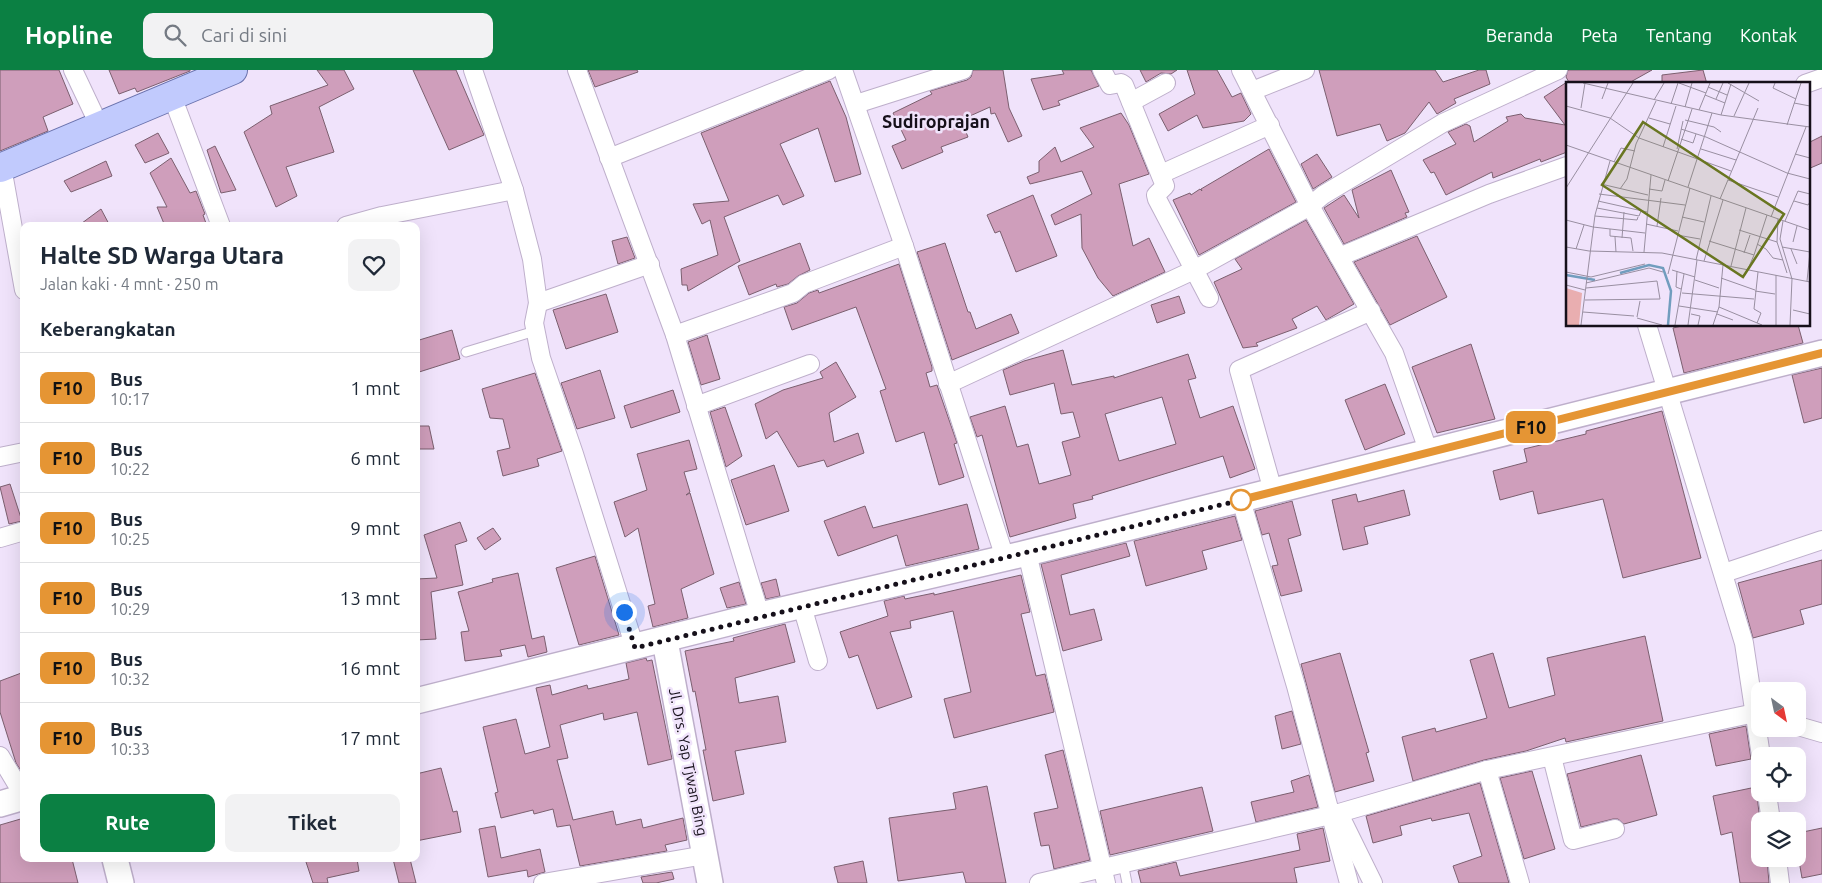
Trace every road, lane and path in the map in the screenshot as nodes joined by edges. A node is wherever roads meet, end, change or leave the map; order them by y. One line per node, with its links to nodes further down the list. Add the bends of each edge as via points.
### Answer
1 (73, 70): 20 (street)
2 (233, 70): 16 (main road)
3 (473, 70): 25 (street)
4 (577, 70): 21 (street)
5 (829, 70): 21 (street)
6 (842, 70): 18 (street)
7 (964, 70): 18 (street)
8 (1102, 70): 17 (street, via 1110,85 1123,84)
9 (1241, 70): 15 (street)
10 (1305, 70): 15 (street)
11 (1558, 70): 26 (street, via 1443,123)
12 (1822, 78): 13 (street)
13 (1810, 82)
14 (1166, 83): 17 (street)
15 (1252, 90): 19 (street)
16 (172, 96): 20 (main road); 27 (street)
17 (1131, 102): 24 (street)
18 (856, 104): 29 (street)
19 (1270, 125): 24 (street); 26 (street)
20 (100, 127): 23 (main road)
21 (609, 158): 31 (street)
22 (1566, 166): 30 (street, via 1489,194)
23 (1, 167): 32 (street)
24 (1161, 174): 33 (street, via 1165,188 1156,195 1157,199)
25 (514, 190): 28 (street); 35 (street, via 532,258)
26 (1310, 206): 30 (street); 33 (street)
27 (219, 222)
28 (360, 222)
29 (904, 246): 39 (street, via 804,284 793,293); 43 (street)
30 (1339, 257): 36 (street)
31 (650, 264): 35 (street); 39 (street)
32 (20, 269)
33 (1194, 270): 34 (street); 43 (street)
34 (1209, 298)
35 (538, 303): 38 (street)
36 (1371, 311): 47 (street, via 1394,353); 49 (street, via 1238,370)
37 (1647, 326): 44 (street)
38 (535, 331): 40 (lane); 59 (street)
39 (675, 335): 45 (street)
40 (466, 352)
41 (1822, 353): 44 (main road)
42 (810, 364): 45 (street)
43 (948, 384): 54 (street)
44 (1667, 392): 47 (main road); 55 (street)
45 (696, 406): 57 (street)
46 (20, 453): 48 (street)
47 (1429, 453): 49 (main road)
48 (0, 457)
49 (1273, 491): 50 (main road)
50 (1241, 500): 54 (main road); 72 (street)
51 (20, 532): 52 (street)
52 (0, 538)
53 (1822, 540): 55 (street)
54 (1016, 556): 56 (main road); 78 (street)
55 (1724, 573): 61 (street)
56 (802, 606): 57 (main road); 60 (street)
57 (760, 615): 58 (main road)
58 (665, 641): 59 (main road); 74 (main road, Jl. Drs. Yap Tjwan Bing)
59 (635, 648): 62 (main road)
60 (818, 661)
61 (1751, 682)
62 (420, 700)
63 (1751, 715): 67 (street)
64 (1806, 728): 65 (street)
65 (1822, 733)
66 (0, 756): 69 (street)
67 (1552, 756): 68 (street); 73 (street, via 1573,840)
68 (1487, 770): 72 (street); 86 (street)
69 (20, 789)
70 (20, 797): 71 (main road)
71 (0, 804)
72 (1335, 813): 76 (street); 84 (street); 85 (street)
73 (1615, 829)
74 (705, 854): 80 (street); 81 (main road, Jl. Drs. Yap Tjwan Bing)
75 (116, 862): 79 (main road)
76 (1123, 863): 78 (street); 83 (lane)
77 (1778, 867): 87 (street)
78 (1104, 876): 82 (street)
79 (120, 883)
80 (543, 883)
81 (710, 883)
82 (1039, 883)
83 (1128, 883)
84 (1350, 883)
85 (1373, 883)
86 (1520, 883)
87 (1780, 883)

